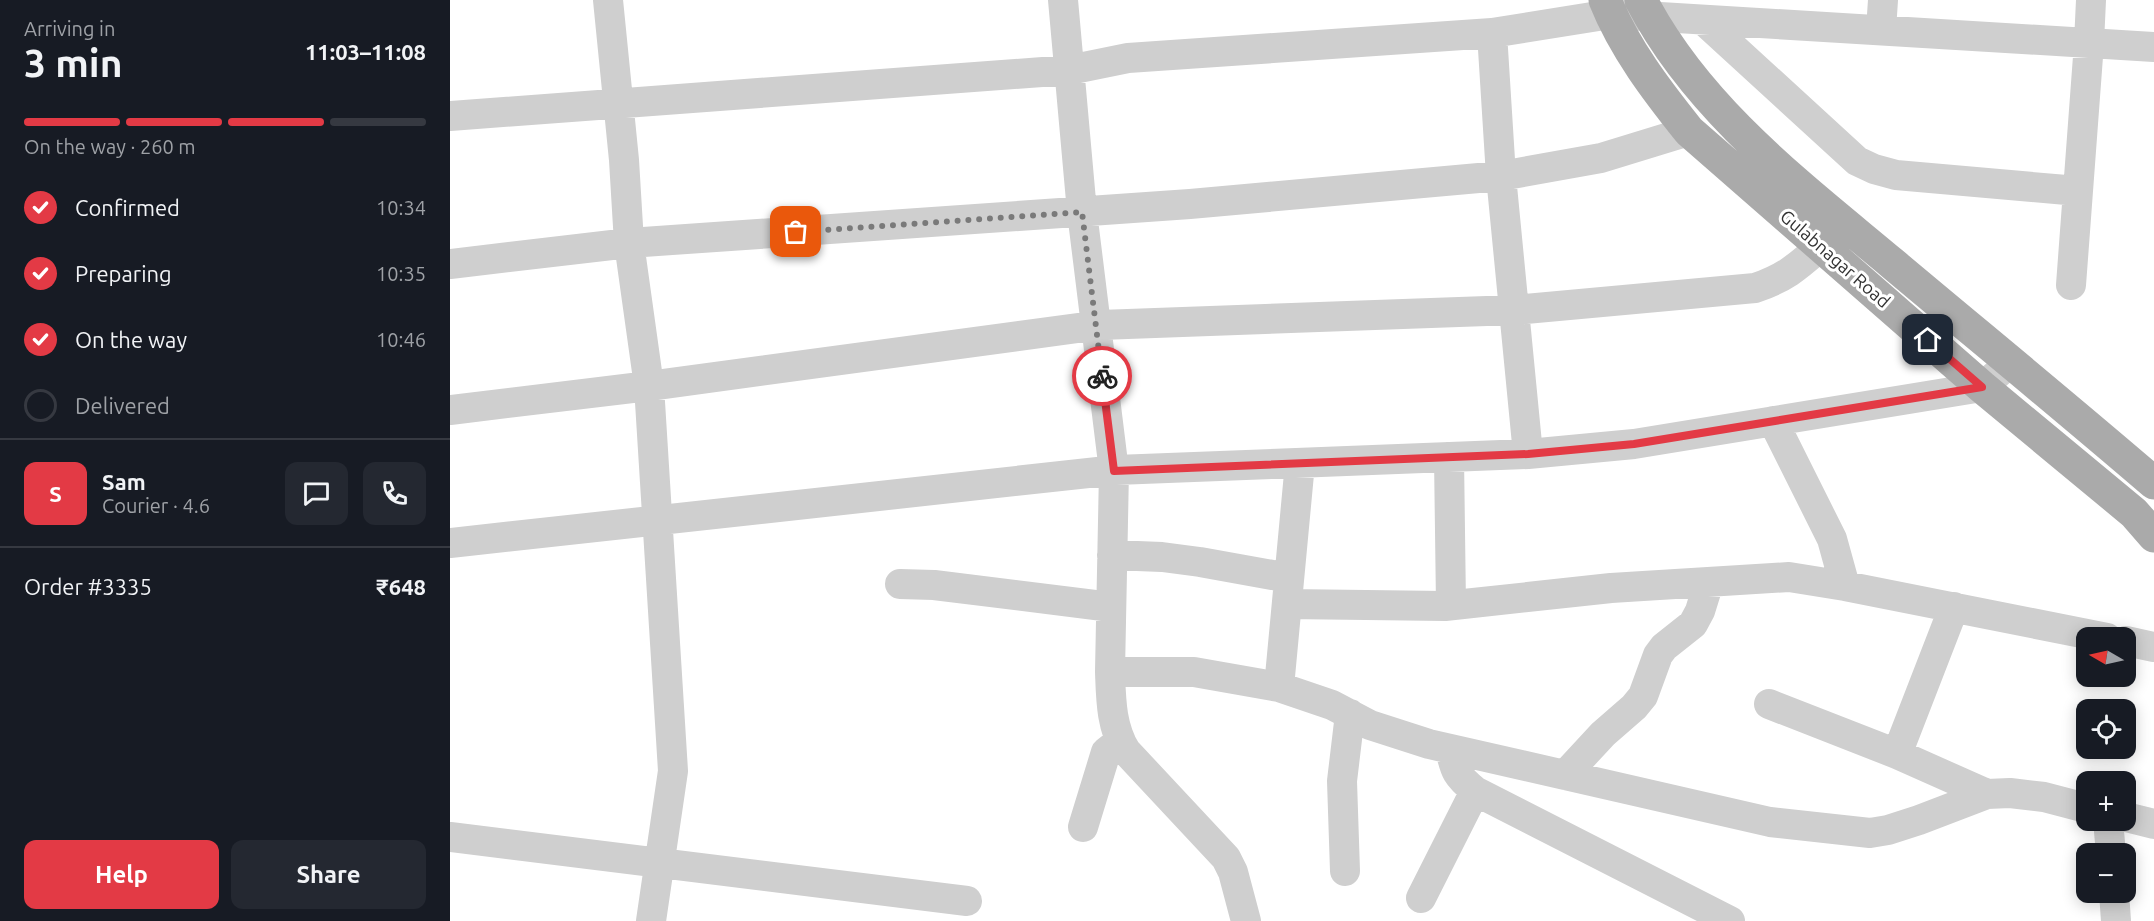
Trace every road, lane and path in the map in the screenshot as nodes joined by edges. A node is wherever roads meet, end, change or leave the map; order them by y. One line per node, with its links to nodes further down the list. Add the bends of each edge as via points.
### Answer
1 (608, 0): 13 (street)
2 (1063, 0): 12 (street)
3 (1883, 0): 8 (street)
4 (2091, 0): 10 (street)
5 (1608, 7): 6 (street); 9 (street); 15 (main road, Gulabnagar Road, via 1653,86)
6 (1645, 8): 7 (street); 25 (main road, Gulabnagar Road, via 1691,77 1739,131)
7 (1703, 20): 8 (street); 17 (street, via 1857,161 1874,169 1896,175)
8 (1881, 30): 10 (street)
9 (1492, 33): 12 (street, via 1128,58); 16 (street)
10 (2089, 43): 11 (street); 17 (street)
11 (2154, 47)
12 (1069, 70): 13 (street); 18 (street)
13 (618, 105): 14 (street); 19 (street)
14 (450, 116)
15 (1689, 131): 16 (street, via 1601,158); 20 (main road, Gulabnagar Road)
16 (1501, 176): 18 (street); 23 (street)
17 (2078, 191): 22 (street)
18 (1082, 212): 19 (street); 24 (street)
19 (629, 243): 21 (street); 26 (street)
20 (1820, 247): 23 (street, via 1788,274 1755,288); 27 (main road, Gulabnagar Road)
21 (450, 264)
22 (2071, 285)
23 (1515, 310): 24 (street); 30 (street)
24 (1096, 326): 26 (street); 33 (street)
25 (2011, 362): 27 (street); 34 (main road, Gulabnagar Road)
26 (649, 386): 28 (street); 36 (street)
27 (1982, 387): 29 (street); 35 (main road, Gulabnagar Road)
28 (450, 410)
29 (1773, 422): 30 (street, via 1634,444); 41 (street, via 1832,539)
30 (1528, 454): 31 (street)
31 (1449, 457): 32 (street); 43 (street)
32 (1300, 463): 33 (street); 42 (street)
33 (1114, 471): 36 (street); 38 (street)
34 (2154, 483)
35 (2147, 514)
36 (658, 521): 37 (street); 64 (street, via 673,771)
37 (450, 543)
38 (1112, 555): 42 (street, via 1200,562); 44 (street)
39 (1709, 582): 41 (street, via 1789,577); 43 (street); 56 (street, via 1693,624 1658,655 1643,696)
40 (900, 584): 44 (street)
41 (1845, 586): 45 (street)
42 (1288, 591): 43 (street); 50 (street)
43 (1451, 605)
44 (1111, 607): 49 (street)
45 (1954, 607): 46 (street); 55 (street)
46 (2076, 632)
47 (2136, 643): 48 (street)
48 (2154, 647)
49 (1110, 672): 50 (street, via 1194,672); 53 (street, via 1111,703)
50 (1279, 687): 52 (street)
51 (1769, 704): 55 (street)
52 (1350, 714): 54 (street); 65 (street, via 1342,781)
53 (1120, 741): 62 (street, via 1106,752); 70 (street, via 1226,858)
54 (1450, 749): 56 (street); 57 (street, via 1455,771)
55 (1897, 754): 58 (street)
56 (1565, 775): 58 (street, via 1770,822 1870,833 1919,820)
57 (1475, 791): 66 (street); 71 (street)
58 (1987, 794): 59 (street, via 2044,797)
59 (2076, 805)
60 (2136, 820): 61 (street)
61 (2154, 824)
62 (1083, 827)
63 (450, 837): 64 (street)
64 (659, 863): 67 (street); 69 (street)
65 (1345, 871)
66 (1421, 898)
67 (967, 901)
68 (2115, 903): 72 (street)
69 (651, 921)
70 (1246, 921)
71 (1730, 921)
72 (2116, 921)

